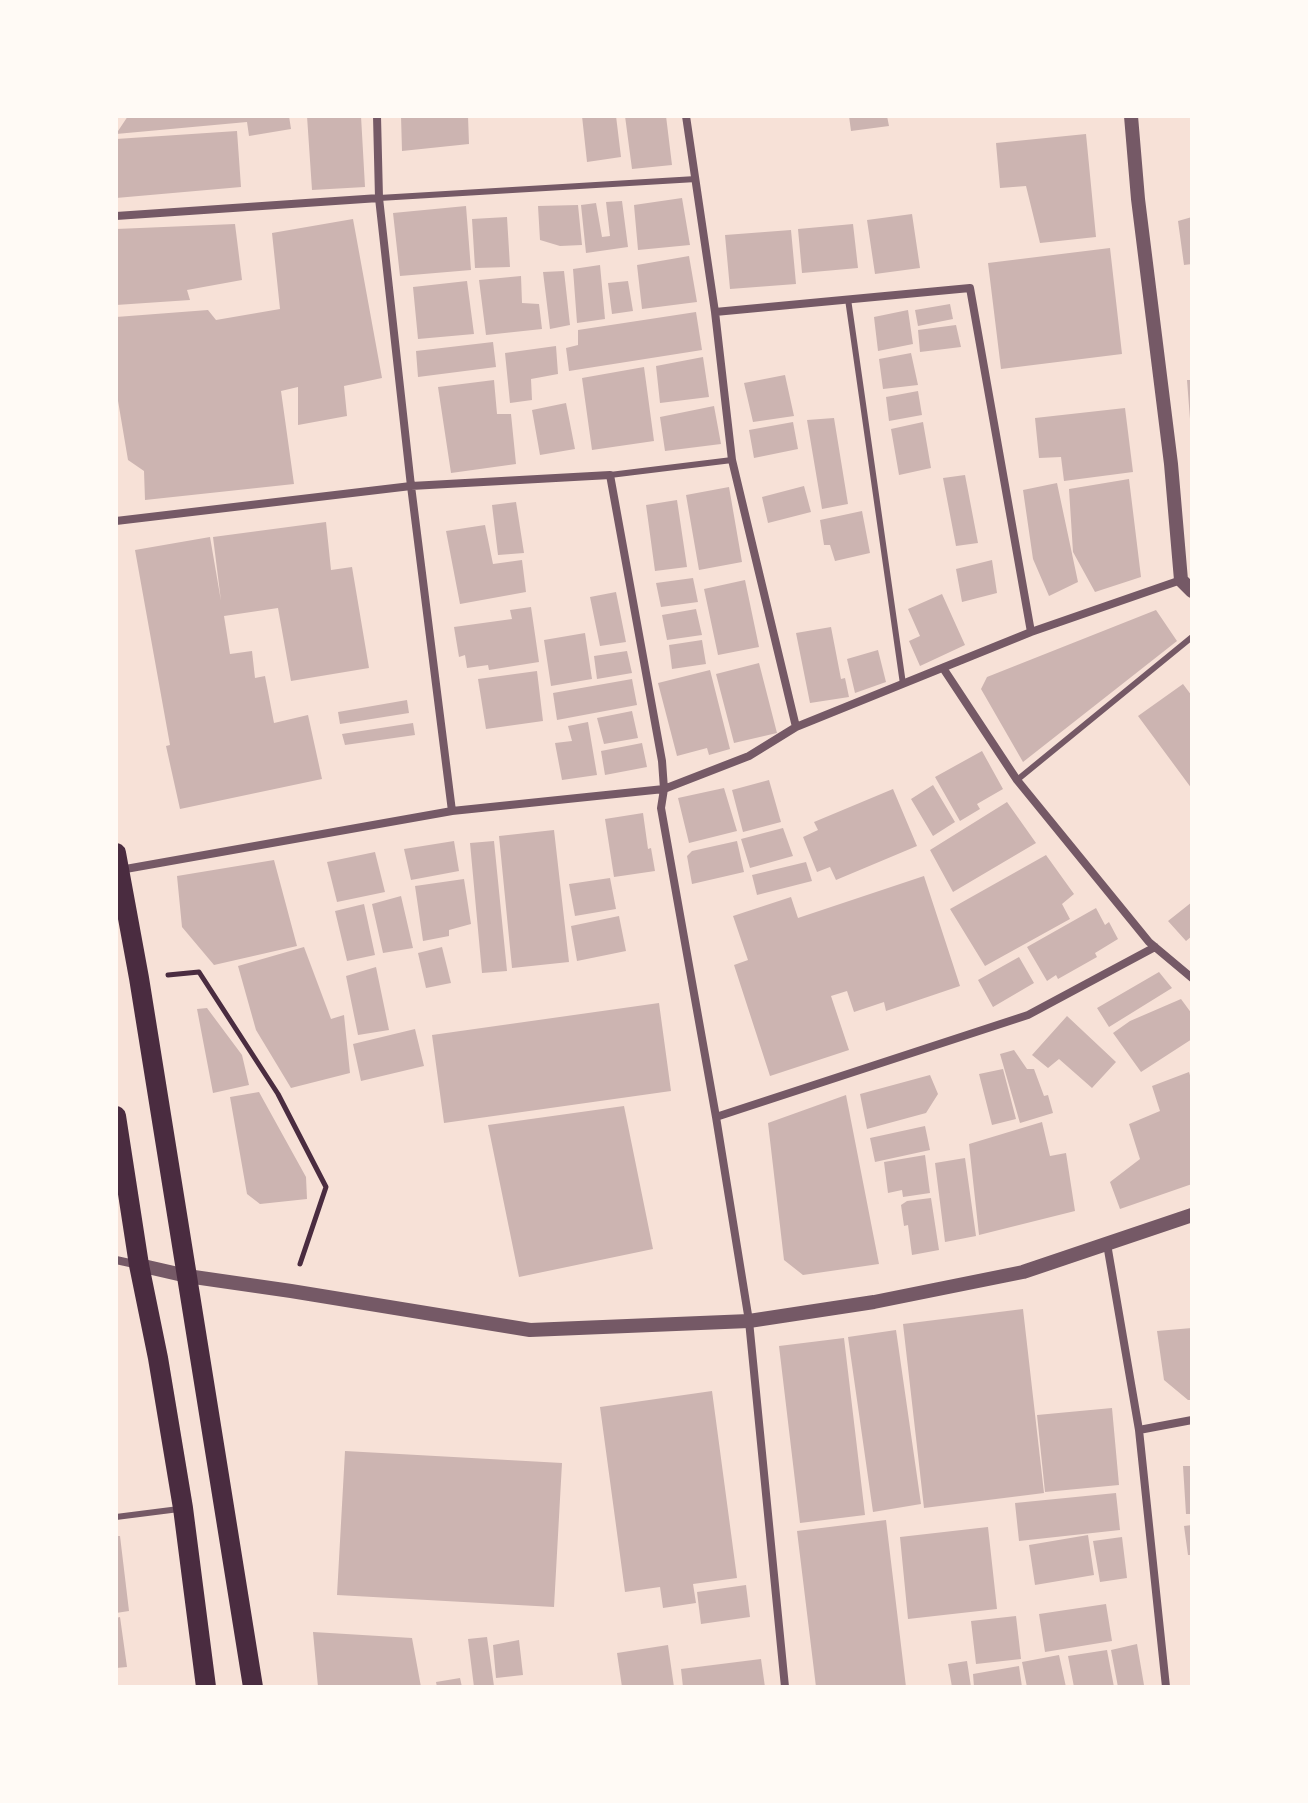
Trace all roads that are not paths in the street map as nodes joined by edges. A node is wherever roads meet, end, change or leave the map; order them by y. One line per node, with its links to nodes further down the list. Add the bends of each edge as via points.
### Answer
1 (377, 116): 5 (street)
2 (686, 116): 4 (street)
3 (1131, 116): 13 (street)
4 (696, 179): 5 (lane); 8 (street)
5 (379, 198): 6 (street); 11 (street)
6 (116, 216)
7 (848, 299): 8 (street); 14 (street, via 970,288); 17 (lane)
8 (715, 312): 9 (street)
9 (732, 460): 10 (lane); 18 (street)
10 (610, 475): 11 (street); 20 (street)
11 (411, 486): 12 (street); 21 (street)
12 (116, 521)
13 (1186, 586): 14 (street)
14 (1031, 632): 16 (street)
15 (1192, 637): 19 (lane)
16 (943, 668): 17 (street); 19 (street)
17 (903, 684): 18 (street)
18 (796, 727): 20 (street, via 749,756)
19 (1017, 780): 23 (street)
20 (664, 789): 21 (street); 26 (street, via 661,808)
21 (452, 811): 22 (street)
22 (117, 861): 31 (main road)
23 (1155, 947): 24 (street); 26 (street, via 1028,1015)
24 (1192, 978)
25 (116, 1116): 30 (main road)
26 (716, 1117): 32 (street)
27 (1192, 1215): 28 (street)
28 (1107, 1244): 32 (street, via 1023,1272); 34 (street)
29 (116, 1260): 30 (street)
30 (139, 1265): 31 (street); 35 (main road)
31 (187, 1276): 32 (street, via 530,1330); 38 (main road)
32 (749, 1321): 39 (street)
33 (1192, 1420): 34 (street)
34 (1139, 1430): 40 (street)
35 (183, 1508): 36 (lane); 37 (main road)
36 (116, 1517)
37 (206, 1687)
38 (253, 1687)
39 (785, 1687)
40 (1166, 1687)

